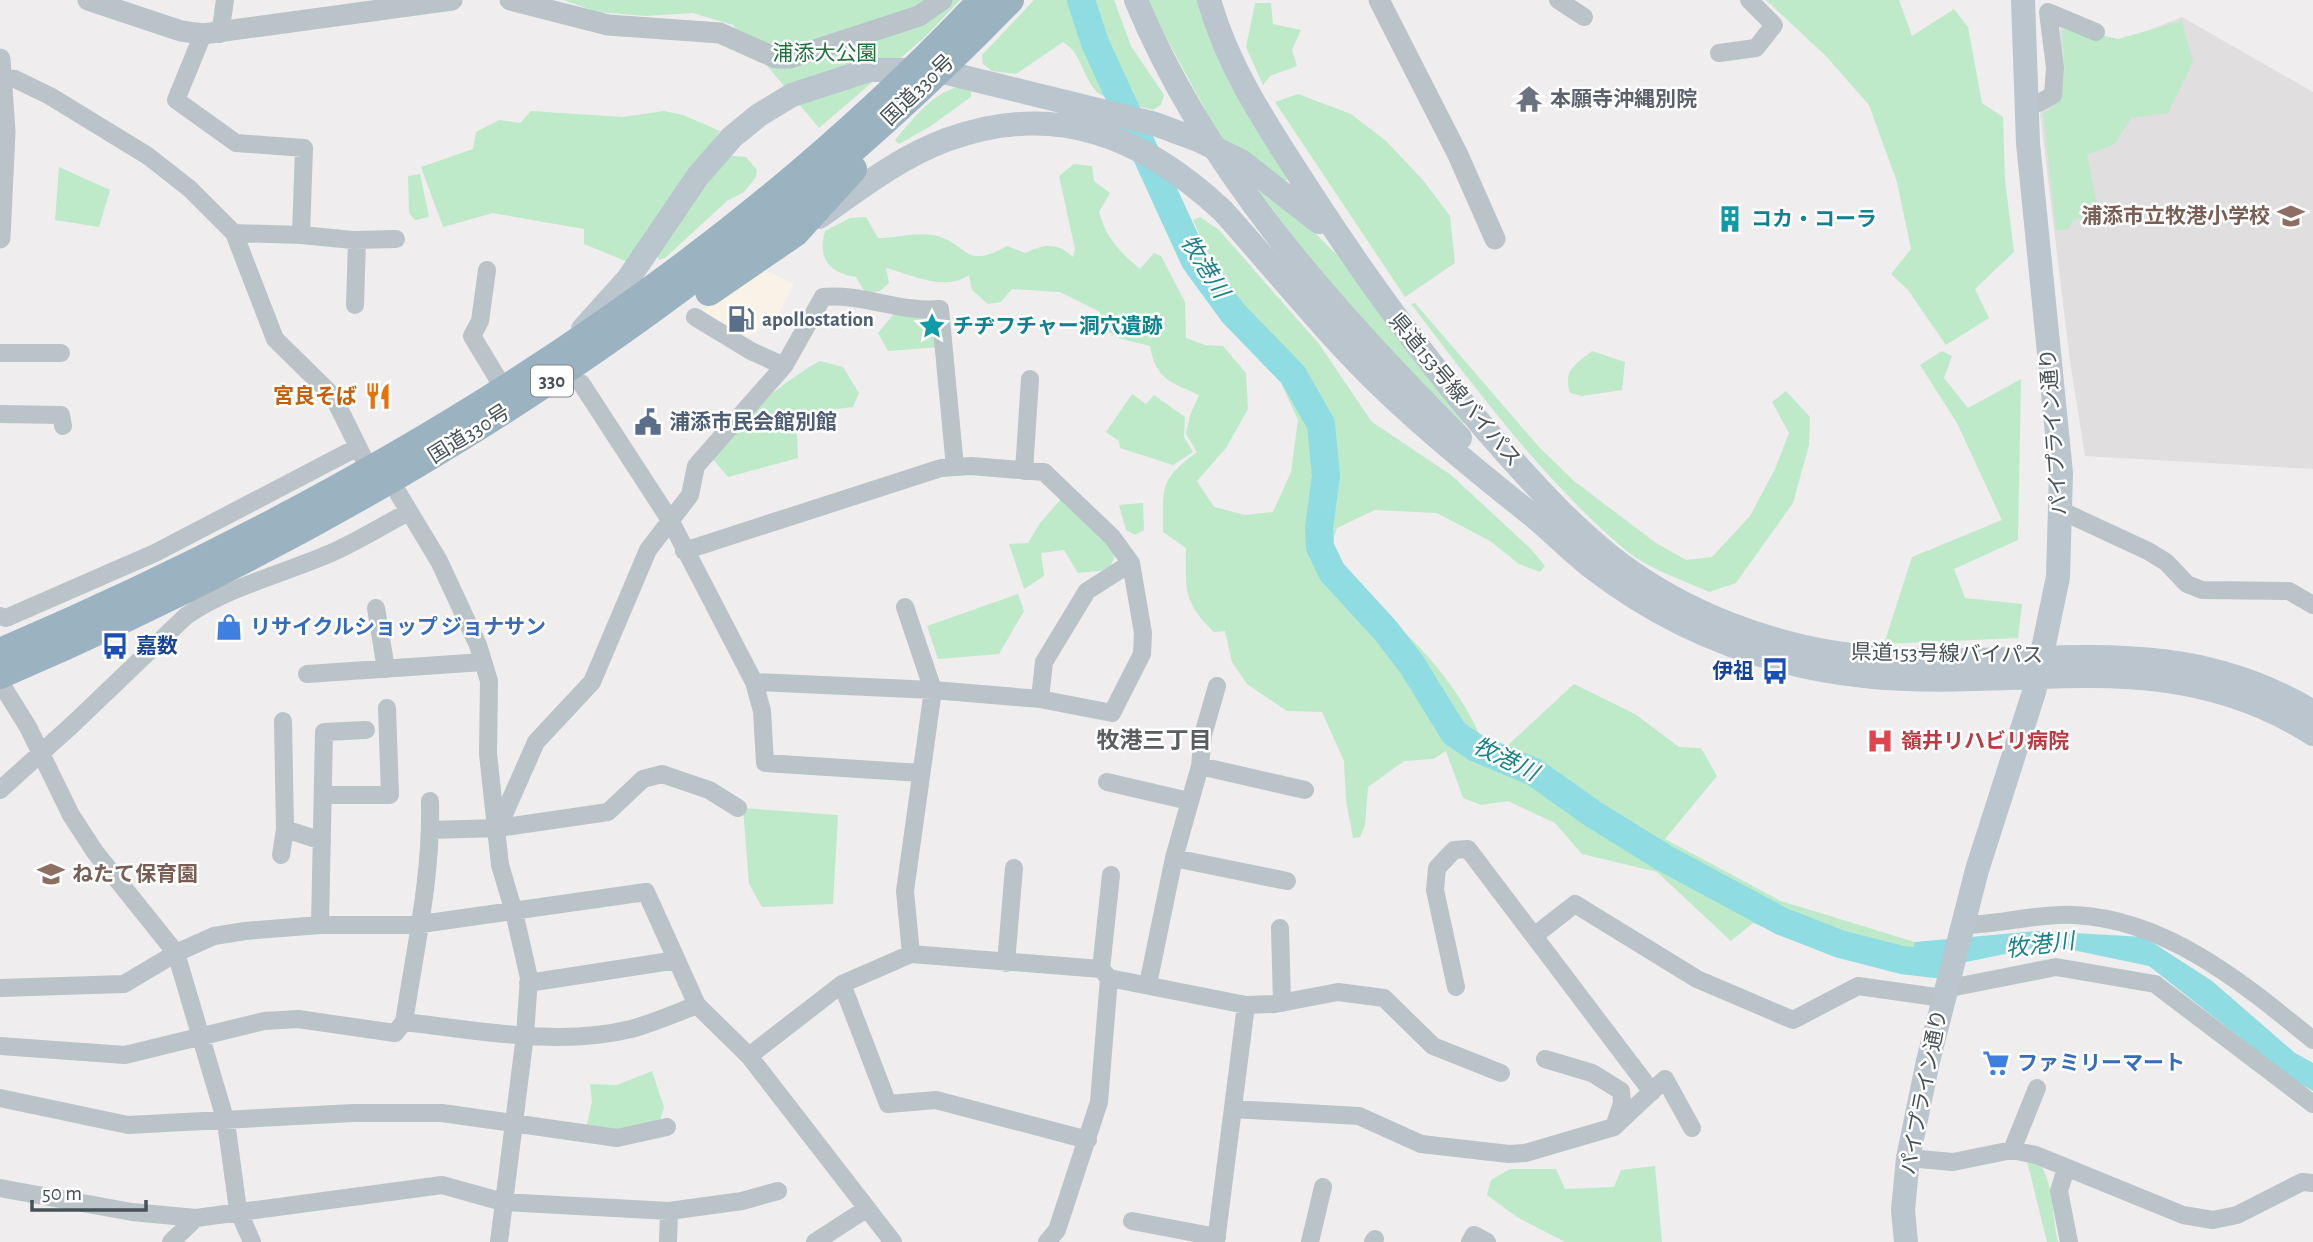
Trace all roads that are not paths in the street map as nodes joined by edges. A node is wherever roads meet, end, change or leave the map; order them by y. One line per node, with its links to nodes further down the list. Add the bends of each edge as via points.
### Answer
1 (88, 0): 14 (street)
2 (225, 0): 17 (street)
3 (452, 0): 17 (street)
4 (510, 0): 5 (street, via 608,25 720,33 776,58 790,58 919,16)
5 (942, 0)
6 (982, 0): 22 (highway, 国道330号 / 330, via 897,83)
7 (1010, 0): 22 (highway, 国道330号 / 330, via 883,123 848,176)
8 (1136, 0): 46 (main road, via 1204,130 1271,228 1398,376)
9 (1209, 0): 29 (main road, via 1241,83)
10 (1379, 0): 27 (street, via 1453,143)
11 (1558, 0): 15 (street)
12 (1749, 0): 18 (street, via 1773,24 1756,48)
13 (2023, 0): 20 (main road, パイプライン通り)
14 (128, 7): 17 (street, via 181,32)
15 (1584, 18)
16 (2096, 32): 20 (street, via 2048,12 2055,68 2053,95)
17 (212, 34): 24 (street, via 176,100 236,143 304,148)
18 (1720, 53)
19 (2, 69): 21 (street); 23 (street, via 148,156)
20 (2025, 106): 47 (main road, パイプライン通り)
21 (2, 152): 25 (street)
22 (780, 215): 33 (highway, 国道330号 / 330, via 652,287); 38 (highway); 46 (main road, via 861,187 925,149 991,128 1064,126 1107,135 1157,158 1197,187 1387,392); 49 (highway, 国道330号 / 330, via 570,369 411,470)
23 (234, 233): 24 (street); 42 (street, via 275,339 333,396)
24 (301, 235): 28 (street)
25 (0, 238)
26 (396, 239): 28 (street)
27 (1495, 239)
28 (357, 240): 31 (street)
29 (1353, 259): 33 (main road, via 1280,188 1241,161 1198,140 1155,124 980,79 935,70 889,68 850,74 808,88 766,110 721,149 633,272); 59 (main road, 県道153号線バイパス, via 1425,358 1526,475 1584,534 1643,579 1710,616 1798,645)
30 (487, 270): 39 (street, via 480,321 472,336)
31 (355, 305)
32 (695, 317): 36 (street)
33 (575, 342): 39 (highway, 国道330号 / 330)
34 (0, 353): 35 (street)
35 (61, 353)
36 (784, 366): 43 (street, via 823,297 841,295 884,306 940,309); 48 (street, via 696,466 690,495)
37 (1030, 379): 44 (street)
38 (581, 383): 45 (highway, via 456,462); 48 (street)
39 (505, 389): 42 (highway, 国道330号 / 330)
40 (0, 414): 41 (street, via 61,415)
41 (63, 426)
42 (363, 458): 55 (street, via 6,618); 56 (highway, 国道330号 / 330, via 237,540)
43 (954, 467): 44 (street); 50 (street, via 908,477)
44 (1024, 471): 51 (street, via 1044,472 1112,537)
45 (403, 503): 49 (highway); 57 (street, via 439,561); 72 (street, via 331,553 203,604 174,625)
46 (1527, 511): 59 (main road, 県道153号線バイパス, via 1588,565 1638,601 1727,645 1814,669 1878,677)
47 (2062, 511): 52 (street, via 2148,551 2187,584 2202,590 2289,591); 95 (main road, パイプライン通り, via 2048,635)
48 (670, 520): 50 (street); 82 (street, via 648,550 592,682 536,742)
49 (310, 525): 63 (highway, 国道330号 / 330)
50 (684, 551): 62 (street)
51 (1131, 563): 66 (street, via 1087,591 1044,662); 66 (street, via 1143,633 1142,654 1112,713)
52 (2313, 605)
53 (905, 607): 65 (street)
54 (376, 608): 60 (street)
55 (0, 615)
56 (0, 652)
57 (483, 662): 60 (street); 82 (street, via 489,681 488,754)
58 (2136, 667): 59 (main road, 県道153号線バイパス, via 2073,655); 68 (main road, 県道153号線バイパス, via 2183,662 2283,695); 71 (main road, 県道153号線バイパス, via 2238,696)
59 (1946, 668)
60 (386, 669): 61 (street)
61 (307, 674)
62 (754, 682): 65 (street); 74 (street, via 762,710 765,763)
63 (3, 683): 72 (street)
64 (1217, 686): 73 (street, via 1203,735)
65 (933, 690): 66 (street); 74 (street)
66 (1040, 699)
67 (387, 708): 78 (street, via 390,795)
68 (2313, 712)
69 (283, 721): 83 (street)
70 (366, 730): 78 (street, via 324,732)
71 (2313, 734)
72 (41, 754): 76 (street); 97 (street, via 95,852)
73 (1200, 766): 77 (street); 80 (street)
74 (921, 773): 98 (street, via 905,891)
75 (1107, 782): 80 (street)
76 (0, 790)
77 (1305, 790)
78 (324, 795): 85 (street)
79 (429, 801): 84 (street)
80 (1189, 801): 87 (street)
81 (738, 808): 82 (street, via 709,790 662,774 643,779 608,812)
82 (498, 828): 84 (street); 91 (street, via 500,864)
83 (285, 829): 85 (street); 86 (street)
84 (430, 830): 92 (street)
85 (322, 841): 93 (street)
86 (281, 855)
87 (1174, 858): 90 (street); 104 (street)
88 (1014, 868): 100 (street)
89 (1111, 875): 101 (street)
90 (1287, 881)
91 (514, 912): 92 (street); 99 (street, via 646,892); 102 (street)
92 (420, 924): 93 (street); 111 (street)
93 (320, 925): 97 (street, via 214,936)
94 (1280, 928): 108 (street)
95 (1960, 930): 107 (main road, パイプライン通り); 114 (street, via 2072,915 2134,923 2174,942 2254,993)
96 (1534, 936): 105 (street, via 1468,849 1454,850 1437,868 1435,890); 107 (street, via 1576,904 1697,979 1793,1020 1858,986); 120 (street)
97 (176, 953): 106 (street, via 124,984); 112 (street)
98 (911, 954): 100 (street); 103 (street)
99 (677, 960): 102 (street); 109 (street)
100 (1006, 963): 101 (street)
101 (1105, 973): 104 (street); 129 (street, via 1099,1101)
102 (528, 983): 113 (street)
103 (842, 984): 116 (street); 129 (street, via 888,1104 936,1100)
104 (1148, 984): 110 (street)
105 (1456, 987)
106 (0, 988)
107 (1945, 990): 122 (street, via 2056,967 2155,984); 131 (main road, パイプライン通り)
108 (1282, 1003): 110 (street); 118 (street, via 1338,992 1384,998 1433,1046)
109 (697, 1005): 113 (street, via 630,1029 576,1036); 116 (street)
110 (1246, 1005): 123 (street)
111 (404, 1022): 112 (street, via 395,1032 298,1019 264,1021); 113 (street)
112 (202, 1035): 115 (street, via 125,1055); 124 (street)
113 (525, 1035): 125 (street)
114 (2313, 1040)
115 (0, 1046)
116 (749, 1056): 138 (street)
117 (1545, 1059): 127 (street, via 1592,1073 1621,1091)
118 (1501, 1073)
119 (2037, 1088): 130 (street)
120 (1652, 1092): 127 (street); 128 (street, via 1665,1079)
121 (0, 1098): 124 (street, via 128,1125)
122 (2313, 1104)
123 (1233, 1109): 127 (street, via 1359,1116 1420,1144 1509,1154); 143 (street)
124 (226, 1122): 125 (street, via 354,1113 442,1113); 139 (street)
125 (513, 1124): 126 (street, via 617,1138); 137 (street)
126 (667, 1127)
127 (1614, 1128)
128 (1692, 1128)
129 (1088, 1140): 150 (street, via 1057,1230)
130 (2012, 1150): 131 (street, via 1953,1162); 132 (street)
131 (1908, 1158): 154 (main road, パイプライン通り, via 1903,1210)
132 (2066, 1168): 133 (street, via 2183,1215 2213,1220 2237,1215 2302,1182); 155 (street, via 2059,1191)
133 (2313, 1183)
134 (1323, 1187): 151 (street)
135 (0, 1188): 141 (street, via 132,1212)
136 (778, 1191): 140 (street)
137 (503, 1202): 139 (street, via 442,1185); 140 (street); 146 (street)
138 (866, 1209): 148 (street); 149 (street)
139 (238, 1210): 141 (street); 145 (street)
140 (669, 1211): 147 (street)
141 (196, 1218): 144 (street)
142 (1132, 1221): 143 (street)
143 (1217, 1239)
144 (171, 1242)
145 (252, 1242)
146 (499, 1242)
147 (668, 1242)
148 (815, 1242)
149 (893, 1242)
150 (1046, 1242)
151 (1310, 1242)
152 (1470, 1242): 153 (street, via 1474,1235)
153 (1487, 1242)
154 (1906, 1242)
155 (2069, 1242)

